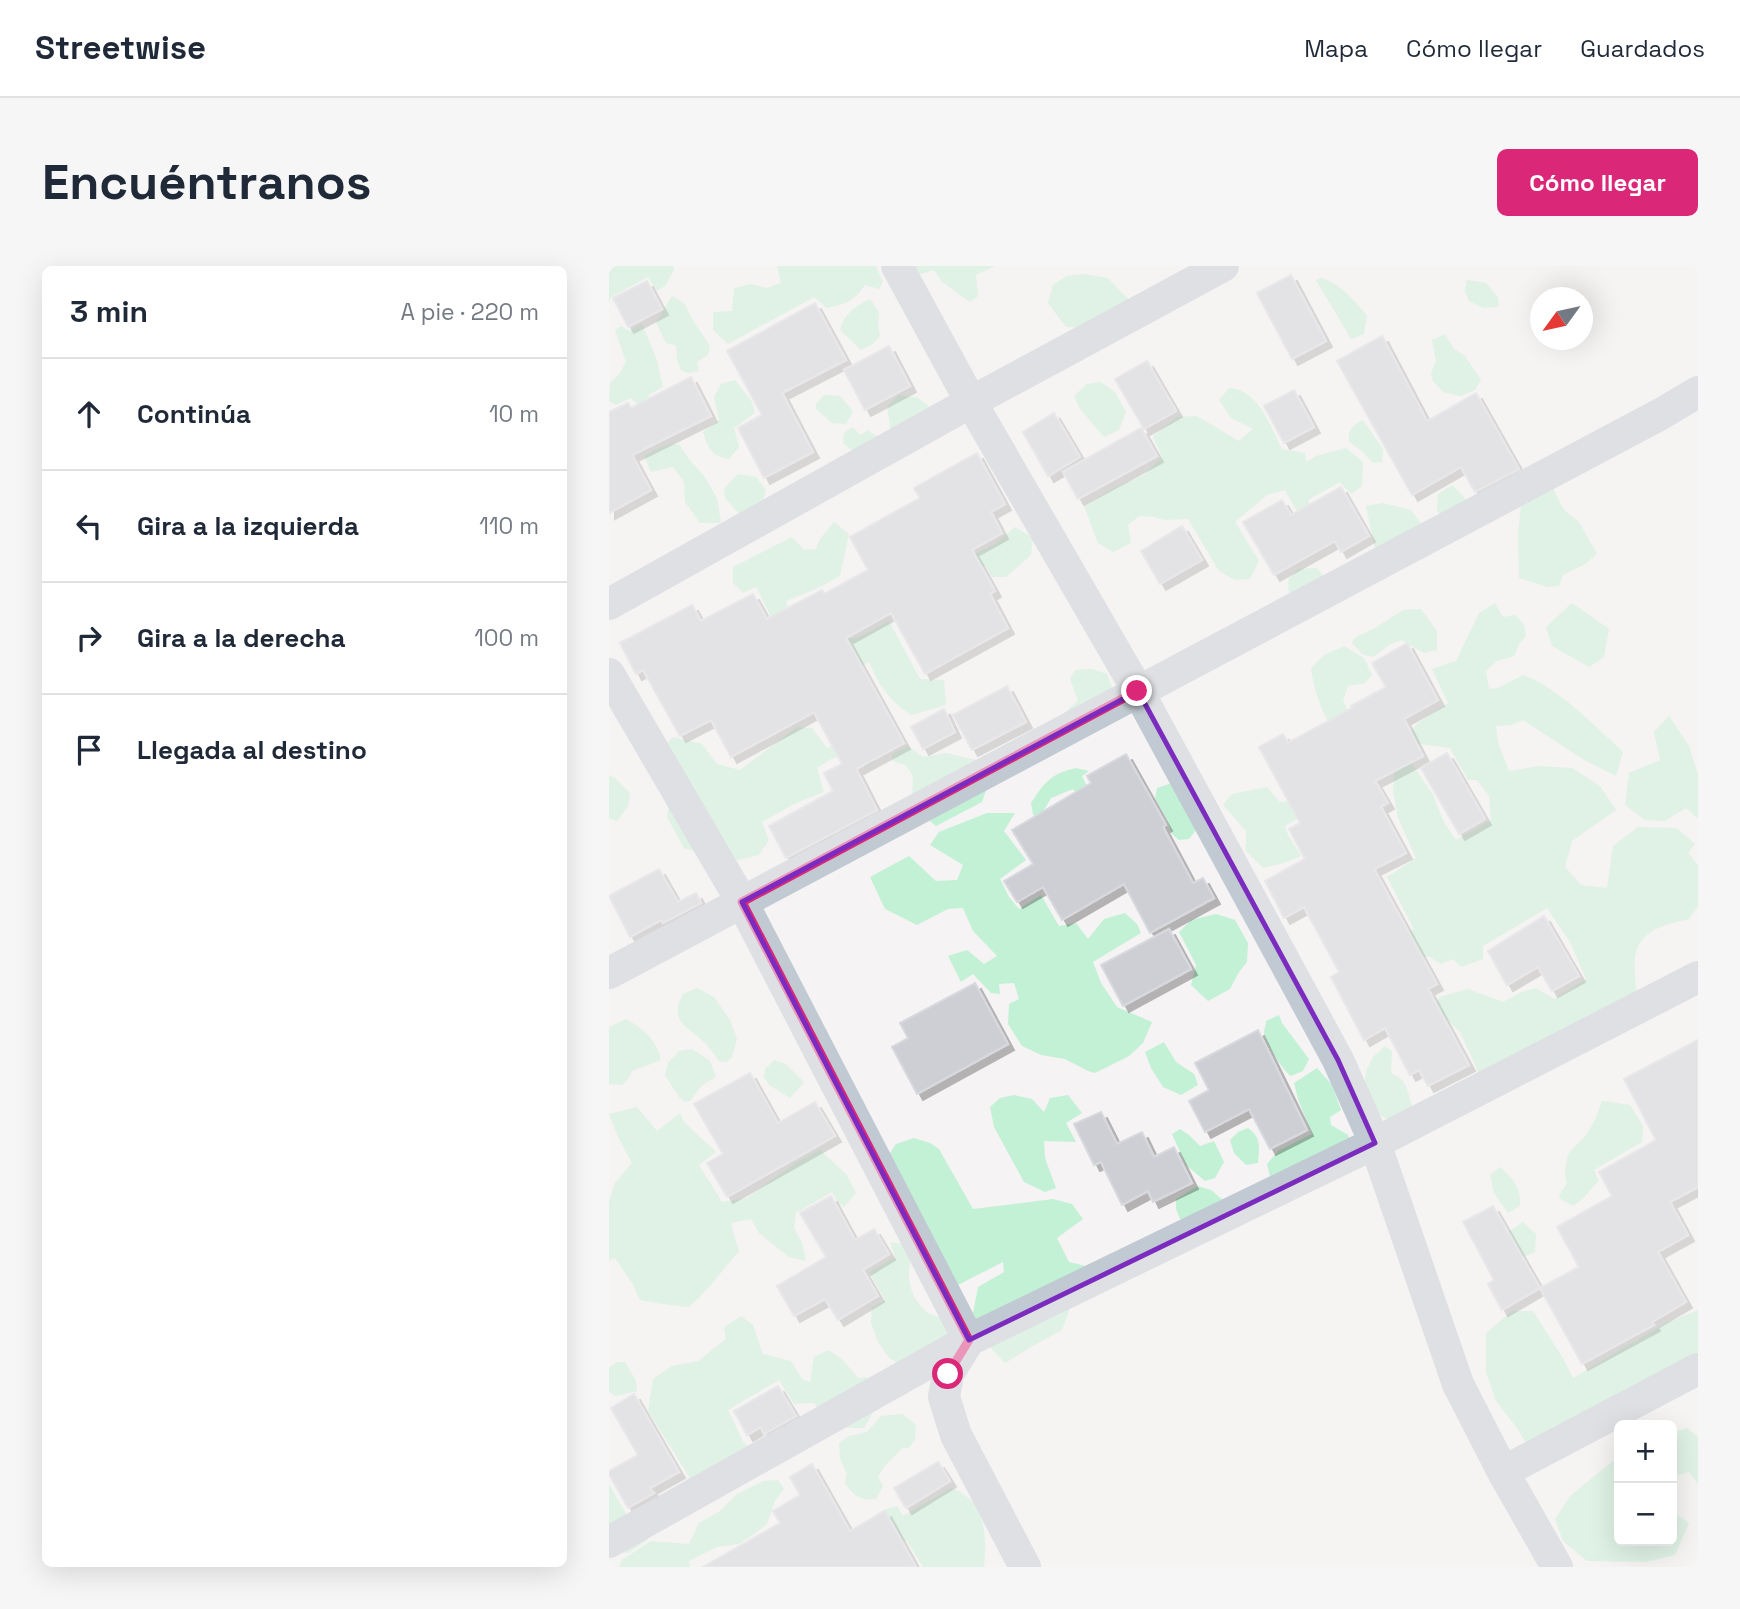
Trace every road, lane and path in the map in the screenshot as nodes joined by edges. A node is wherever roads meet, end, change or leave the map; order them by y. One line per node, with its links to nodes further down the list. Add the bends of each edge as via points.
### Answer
1 (897, 266): 4 (street)
2 (1223, 266): 4 (street)
3 (1698, 392): 7 (street)
4 (971, 402): 5 (street); 7 (street)
5 (609, 604)
6 (609, 674): 8 (street)
7 (1137, 691): 8 (street); 11 (street, via 1338,1060)
8 (742, 902): 9 (street); 12 (street)
9 (609, 973)
10 (1698, 977): 11 (street)
11 (1375, 1143): 12 (street); 14 (street, via 1458,1384)
12 (969, 1340): 15 (street); 16 (street, via 948,1374 944,1397 956,1435)
13 (1698, 1369): 14 (street)
14 (1503, 1472): 17 (street)
15 (609, 1542)
16 (1013, 1563)
17 (1557, 1567)

